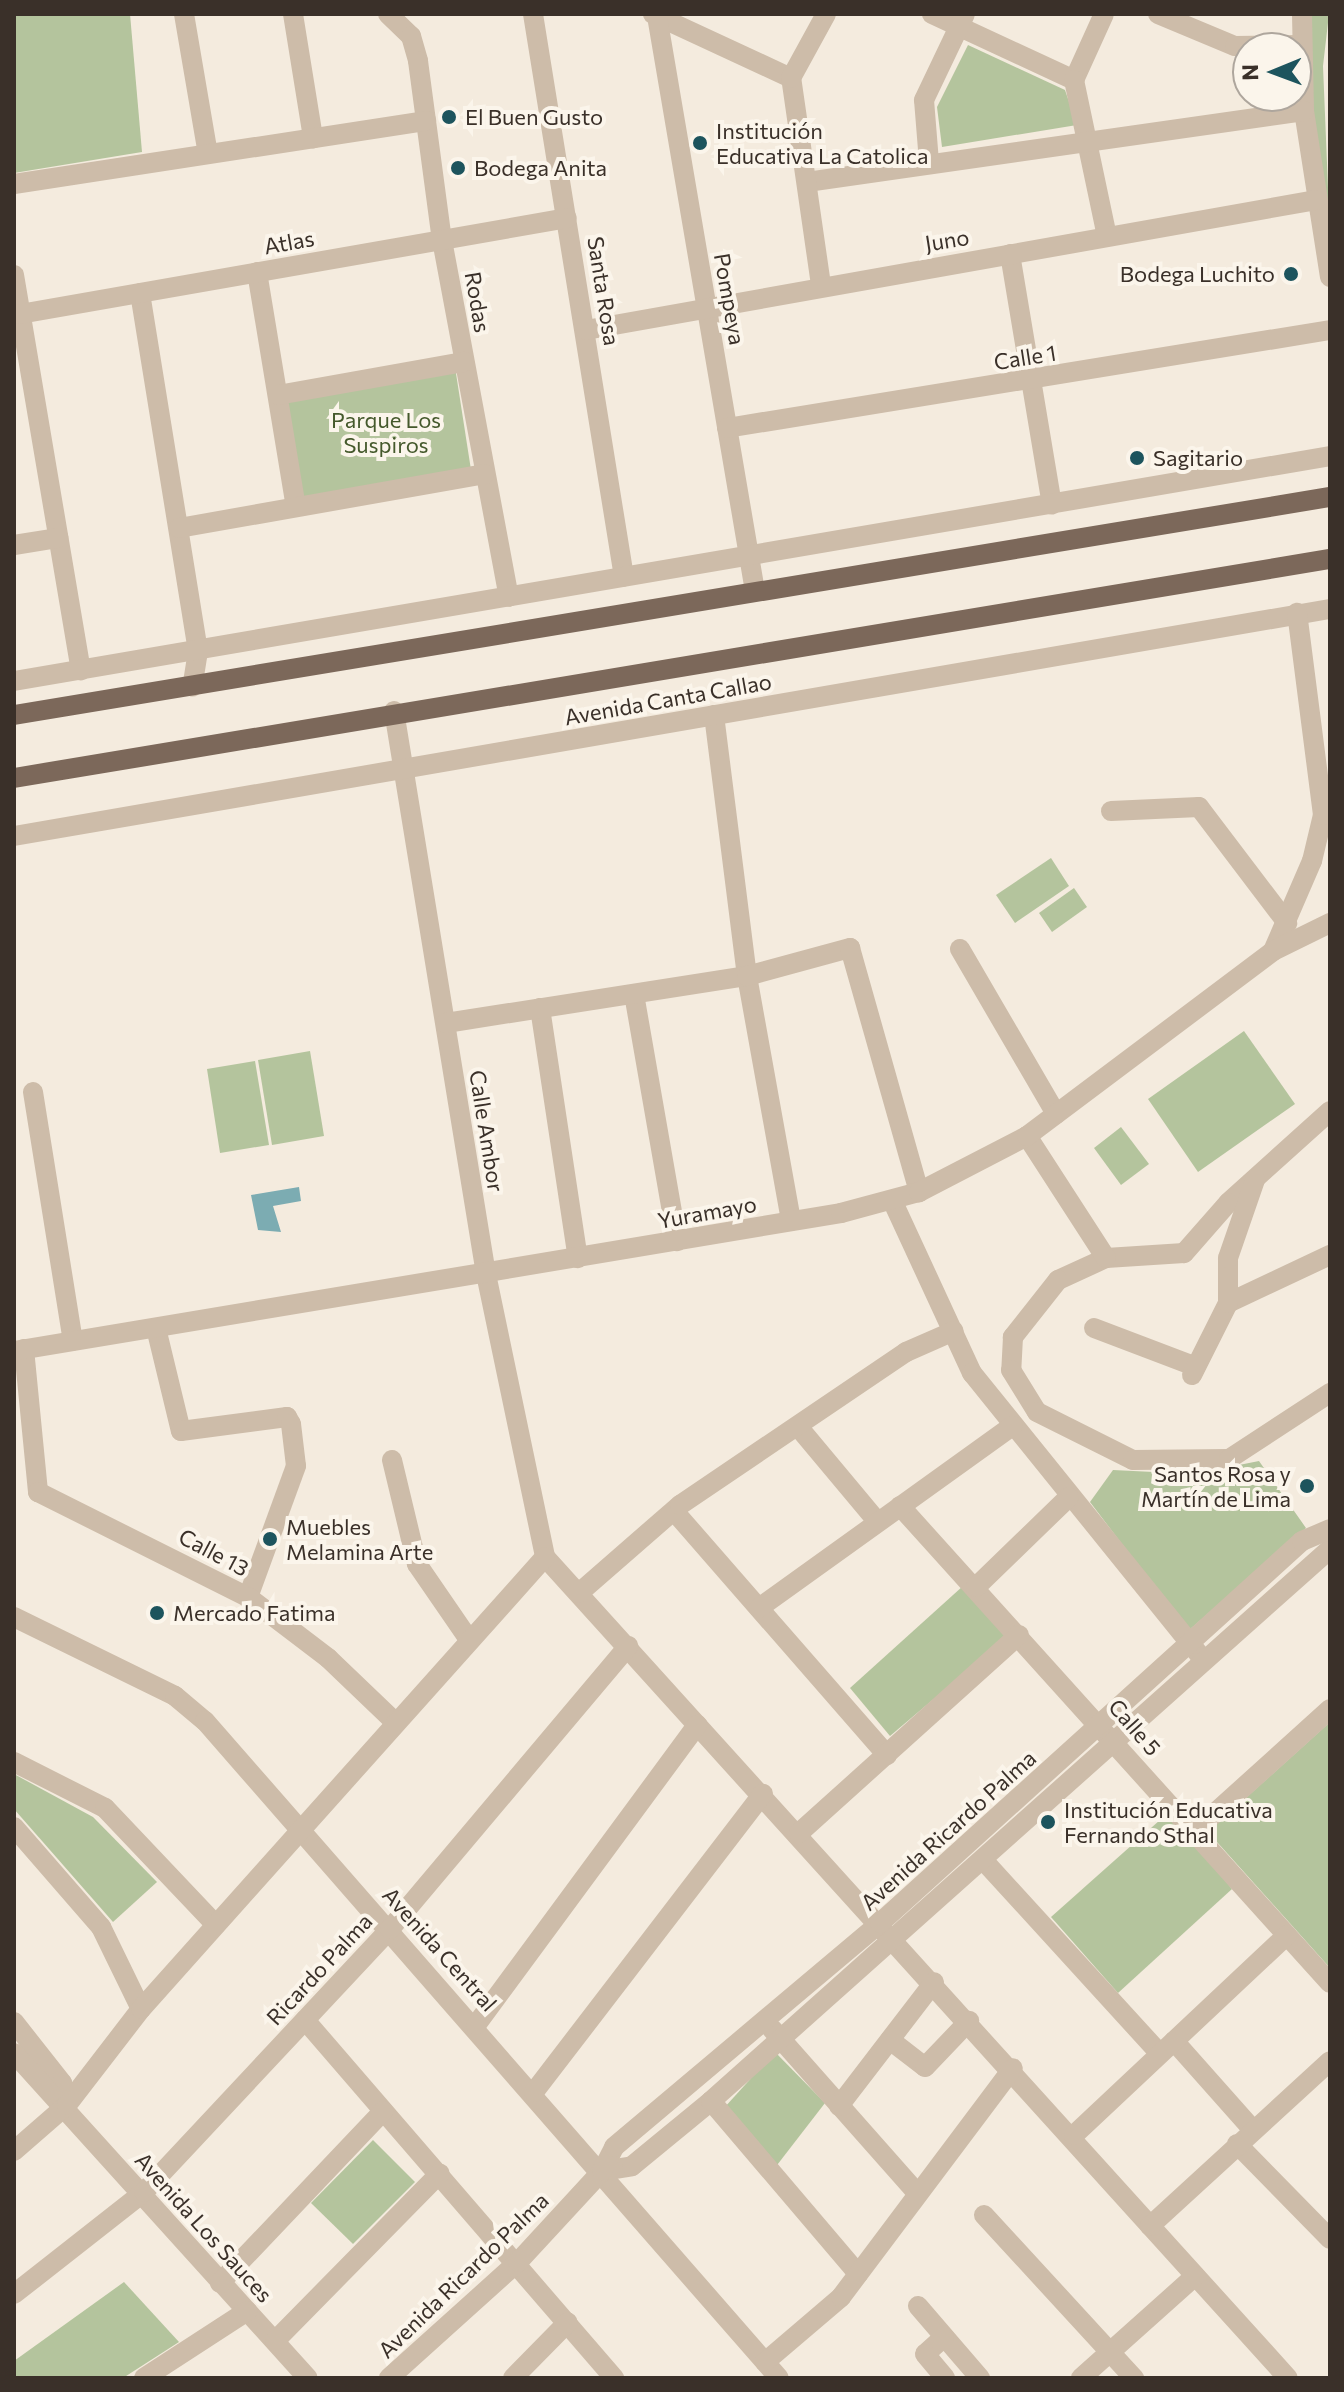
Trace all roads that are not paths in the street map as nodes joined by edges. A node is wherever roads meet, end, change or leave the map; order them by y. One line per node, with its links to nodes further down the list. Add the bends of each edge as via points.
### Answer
1 (184, 14): 19 (street)
2 (293, 14): 17 (street)
3 (533, 14): 24 (street, Santa Rosa)
4 (826, 14): 12 (street)
5 (932, 14): 10 (street)
6 (1104, 14): 13 (street)
7 (1158, 14): 11 (street)
8 (655, 15): 12 (street); 33 (street, Pompeya)
9 (393, 16): 16 (street, Rodas, via 418,61)
10 (962, 20): 13 (street); 20 (street, via 922,111)
11 (1232, 45)
12 (791, 78): 21 (street)
13 (1074, 80): 18 (street)
14 (1297, 112): 18 (street)
15 (1304, 112): 23 (street)
16 (426, 121): 17 (street); 26 (street, Rodas)
17 (313, 138): 19 (street)
18 (1092, 141): 20 (street); 25 (street)
19 (208, 154): 22 (street)
20 (929, 162): 21 (street)
21 (807, 182): 31 (street)
22 (14, 184)
23 (1316, 200): 25 (street, Juno); 30 (street)
24 (567, 218): 26 (street, Atlas); 35 (street, Santa Rosa)
25 (1107, 237): 27 (street, Juno)
26 (442, 240): 28 (street, Atlas); 37 (street, Rodas)
27 (1010, 254): 31 (street, Juno); 38 (street)
28 (257, 272): 32 (street, Atlas); 39 (street)
29 (14, 275): 34 (street)
30 (1330, 277)
31 (821, 285): 33 (street, Juno)
32 (140, 293): 34 (street, Atlas); 46 (street)
33 (706, 303): 35 (street, Juno); 40 (street, Pompeya)
34 (20, 314): 47 (street)
35 (586, 330): 51 (street, Santa Rosa)
36 (1330, 330): 38 (street, Calle 1)
37 (464, 362): 39 (street); 42 (street, Rodas)
38 (1030, 380): 40 (street, Calle 1); 44 (street)
39 (278, 395): 45 (street)
40 (727, 428): 49 (street, Pompeya)
41 (1330, 456): 44 (street)
42 (484, 474): 45 (street); 53 (street, Rodas)
43 (1330, 497): 52 (main road)
44 (1052, 504): 49 (street)
45 (296, 507): 46 (street)
46 (179, 528): 56 (street)
47 (58, 538): 48 (street); 57 (street)
48 (14, 545)
49 (748, 557): 51 (street); 52 (street, Pompeya)
50 (1330, 559): 60 (main road, Avenida Canta Callao)
51 (624, 577): 53 (street)
52 (755, 591): 59 (main road)
53 (509, 597): 56 (street)
54 (1330, 609): 55 (street, Avenida Canta Callao)
55 (1297, 613): 62 (street, Avenida Canta Callao); 66 (street)
56 (198, 651): 57 (street); 59 (street)
57 (81, 670): 58 (street)
58 (14, 681)
59 (192, 687): 61 (main road)
60 (394, 711): 63 (street, Calle Ambor); 64 (main road, Avenida Canta Callao)
61 (14, 715)
62 (714, 715): 63 (street, Avenida Canta Callao); 73 (street)
63 (405, 770): 67 (street, Avenida Canta Callao); 76 (street, Calle Ambor)
64 (14, 778)
65 (1111, 811): 69 (street, via 1199,807)
66 (1323, 815): 68 (street); 69 (street)
67 (14, 836)
68 (1330, 851)
69 (1287, 923): 72 (street)
70 (1330, 923): 72 (street, Yuramayo)
71 (960, 949): 79 (street)
72 (1273, 951): 79 (street, Yuramayo)
73 (747, 976): 74 (street); 82 (street, via 850,948); 84 (street)
74 (634, 994): 75 (street); 85 (street)
75 (540, 1008): 76 (street); 87 (street)
76 (446, 1023): 89 (street, Calle Ambor)
77 (33, 1092): 94 (street)
78 (1330, 1111): 81 (street)
79 (1056, 1114): 80 (street, Yuramayo)
80 (1027, 1136): 82 (street, Yuramayo); 88 (street)
81 (1256, 1176): 88 (street, via 1184,1253); 90 (street, via 1228,1258)
82 (919, 1192): 83 (street, Yuramayo)
83 (892, 1200): 84 (street, Yuramayo); 93 (street)
84 (791, 1221): 85 (street, Yuramayo)
85 (677, 1241): 87 (street, Yuramayo)
86 (1330, 1255): 90 (street)
87 (578, 1258): 89 (street, Yuramayo)
88 (1106, 1258): 96 (street, via 1058,1280 1013,1337 1011,1370 1037,1412 1133,1460 1185,1464 1247,1451)
89 (486, 1274): 91 (street, Yuramayo); 106 (street, Calle Ambor)
90 (1228, 1303): 92 (street, via 1193,1370)
91 (156, 1328): 94 (street, Yuramayo); 109 (street, via 181,1431 287,1417 291,1424 296,1466)
92 (1094, 1328)
93 (954, 1331): 97 (street, via 972,1373); 98 (street, via 906,1352)
94 (73, 1341): 95 (street, Yuramayo)
95 (19, 1350): 109 (street, Calle 13, via 33,1480 45,1497)
96 (1330, 1393)
97 (1012, 1426): 100 (street); 101 (street)
98 (800, 1429): 102 (street); 103 (street)
99 (392, 1460): 113 (street, via 417,1564)
100 (1069, 1497): 107 (street); 114 (street)
101 (900, 1506): 103 (street); 107 (street, Calle 5)
102 (674, 1511): 108 (street); 110 (street)
103 (877, 1521): 110 (street)
104 (1330, 1529): 114 (street, Avenida Ricardo Palma, via 1302,1541)
105 (1330, 1549): 116 (street, Avenida Ricardo Palma)
106 (545, 1557): 108 (street); 113 (street)
107 (976, 1587): 112 (street, Calle 5)
108 (579, 1593): 115 (street)
109 (248, 1597): 118 (street, Calle 13, via 328,1658)
110 (759, 1608): 122 (street)
111 (14, 1617): 126 (street, Avenida Central, via 175,1696)
112 (1019, 1635): 120 (street, Calle 5); 122 (street)
113 (470, 1641): 118 (street)
114 (1190, 1644): 116 (street); 120 (street, Avenida Ricardo Palma)
115 (628, 1646): 119 (street); 132 (street, Ricardo Palma)
116 (1205, 1660): 121 (street, Avenida Ricardo Palma)
117 (1330, 1709): 127 (street)
118 (396, 1723): 126 (street)
119 (697, 1725): 124 (street); 141 (street)
120 (1101, 1725): 121 (street, Calle 5); 130 (street, Avenida Ricardo Palma)
121 (1115, 1741): 127 (street, Calle 5); 129 (street, Avenida Ricardo Palma)
122 (887, 1755): 128 (street)
123 (14, 1762): 131 (street, via 105,1808)
124 (763, 1794): 128 (street); 148 (street)
125 (14, 1827): 137 (street, via 101,1927)
126 (301, 1830): 131 (street); 132 (street, Avenida Central)
127 (1195, 1831): 133 (street, Calle 5)
128 (799, 1833): 130 (street)
129 (984, 1861): 134 (street, Avenida Ricardo Palma); 144 (street)
130 (880, 1923): 134 (street); 142 (street, Avenida Ricardo Palma)
131 (216, 1925): 137 (street)
132 (390, 1929): 138 (street, Ricardo Palma); 141 (street, Avenida Central)
133 (1287, 1935): 136 (street, Calle 5); 144 (street)
134 (895, 1939): 135 (street); 142 (street, Avenida Ricardo Palma)
135 (934, 1982): 139 (street); 143 (street)
136 (1330, 1983)
137 (141, 2009): 150 (street)
138 (305, 2020): 152 (street); 160 (street, Ricardo Palma)
139 (969, 2021): 143 (street, via 925,2067); 147 (street)
140 (14, 2022): 150 (street, Avenida Los Sauces, via 62,2083)
141 (476, 2025): 148 (street, Avenida Central)
142 (773, 2030): 149 (street, Avenida Ricardo Palma); 151 (street); 157 (street, Avenida Ricardo Palma, via 614,2147)
143 (890, 2040): 151 (street)
144 (1167, 2048): 153 (street); 154 (street)
145 (14, 2053): 150 (street, Avenida Los Sauces, via 48,2096)
146 (1330, 2061): 153 (street)
147 (1013, 2068): 154 (street); 159 (street)
148 (534, 2092): 157 (street, Avenida Central)
149 (711, 2101): 157 (street, Avenida Ricardo Palma, via 632,2166); 165 (street)
150 (67, 2105): 156 (street); 160 (street, Avenida Los Sauces)
151 (839, 2106): 159 (street)
152 (383, 2111): 158 (street); 167 (street)
153 (1253, 2130): 155 (street)
154 (1074, 2135): 162 (street)
155 (1237, 2144): 162 (street); 163 (street)
156 (14, 2151)
157 (602, 2171): 164 (street, Avenida Ricardo Palma); 175 (street, Avenida Central)
158 (440, 2173): 164 (street); 173 (street)
159 (918, 2194): 165 (street)
160 (140, 2196): 167 (street, Avenida Los Sauces); 168 (street, Ricardo Palma)
161 (984, 2215): 174 (street)
162 (1150, 2226): 166 (street)
163 (1328, 2232)
164 (518, 2262): 171 (street); 178 (street, Avenida Ricardo Palma)
165 (858, 2274): 175 (street)
166 (1195, 2276): 174 (street); 185 (street)
167 (220, 2283): 170 (street, Avenida Los Sauces)
168 (14, 2294)
169 (918, 2306): 172 (street)
170 (247, 2311): 173 (street, Avenida Los Sauces); 176 (street)
171 (568, 2322): 179 (street); 180 (street)
172 (944, 2337): 181 (street, via 925,2354); 182 (street)
173 (275, 2341): 177 (street, Avenida Los Sauces)
174 (1111, 2353): 183 (street); 184 (street)
175 (772, 2370)
176 (144, 2378)
177 (308, 2378)
178 (389, 2378)
179 (513, 2378)
180 (614, 2378)
181 (945, 2378)
182 (980, 2378)
183 (1081, 2378)
184 (1134, 2378)
185 (1288, 2378)

